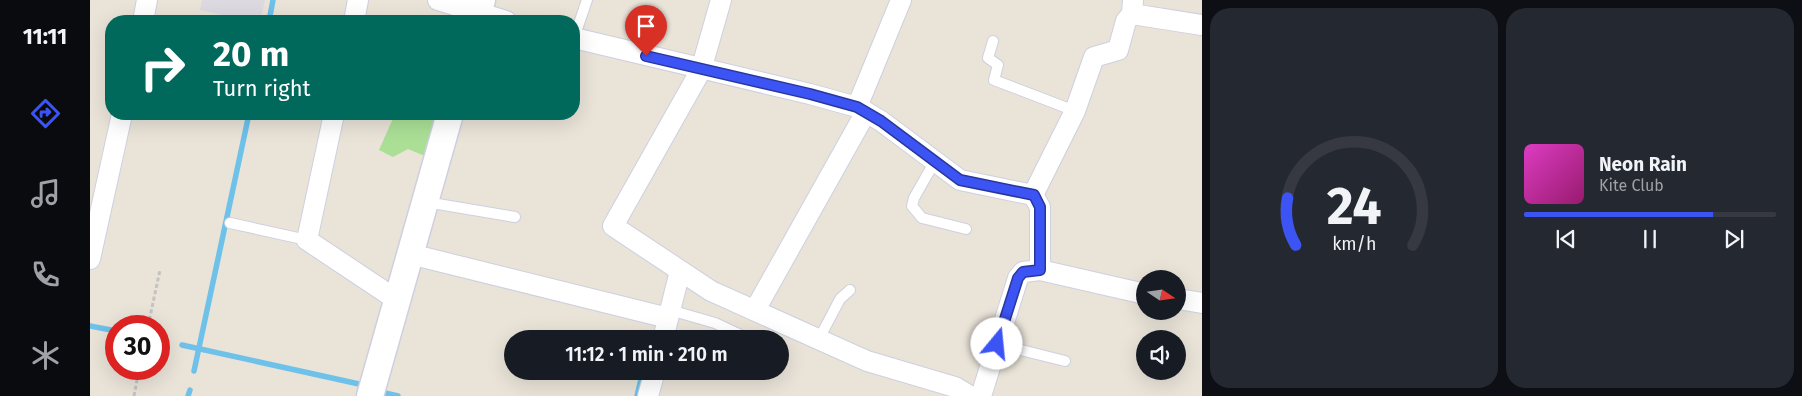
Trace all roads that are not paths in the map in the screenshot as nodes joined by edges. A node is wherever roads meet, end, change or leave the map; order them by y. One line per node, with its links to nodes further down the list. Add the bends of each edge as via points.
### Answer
1 (147, 0): 9 (street)
2 (358, 0): 10 (street)
3 (438, 0): 8 (street)
4 (587, 0): 11 (lane)
5 (721, 0): 15 (street)
6 (901, 0): 16 (street)
7 (1132, 7): 12 (street); 17 (street, via 1118,50 1094,57)
8 (479, 12)
9 (144, 15)
10 (355, 15)
11 (580, 20)
12 (1202, 25)
13 (580, 40): 15 (street)
14 (993, 41): 17 (lane, via 988,58 998,65 994,80)
15 (701, 70): 16 (street, via 810,94); 31 (street, via 613,226)
16 (861, 110): 21 (street); 37 (street)
17 (1075, 111): 22 (street)
18 (121, 120): 29 (street)
19 (333, 120): 27 (street)
20 (448, 120): 23 (street)
21 (935, 162): 22 (street, via 960,180); 26 (lane, via 912,206 922,218)
22 (1034, 195): 30 (street, via 1040,207)
23 (425, 202): 24 (lane); 28 (street)
24 (515, 217)
25 (230, 223): 27 (lane)
26 (966, 229)
27 (307, 240): 34 (street)
28 (410, 254): 34 (street); 38 (street)
29 (90, 259)
30 (1040, 270): 33 (street); 42 (street, via 1023,272 1018,278)
31 (680, 271): 37 (street, via 711,291); 38 (street)
32 (850, 290): 41 (lane, via 840,299)
33 (1136, 292)
34 (397, 300): 45 (street)
35 (1186, 300): 36 (street)
36 (1202, 303)
37 (755, 310): 41 (street)
38 (669, 314): 39 (street); 40 (lane, via 715,323)
39 (665, 330)
40 (730, 330)
41 (819, 339): 47 (street, via 867,361 955,387)
42 (997, 344): 43 (lane); 48 (street)
43 (1065, 361)
44 (652, 380): 46 (street)
45 (370, 396)
46 (648, 396)
47 (970, 396)
48 (982, 396)

